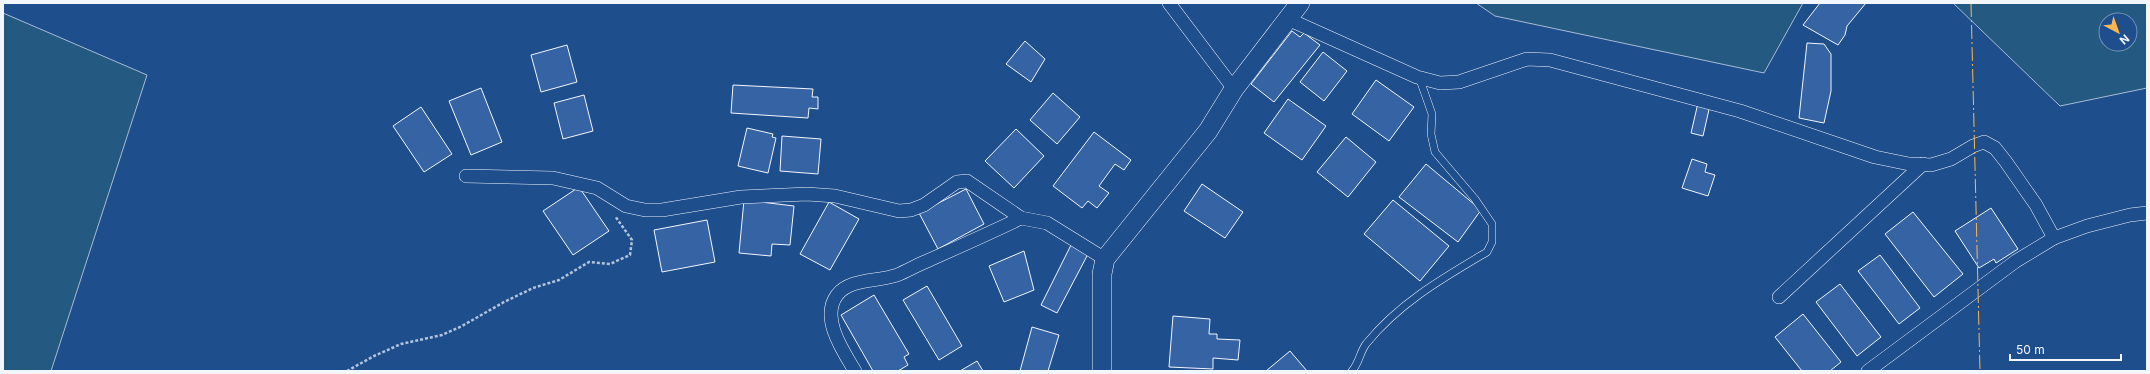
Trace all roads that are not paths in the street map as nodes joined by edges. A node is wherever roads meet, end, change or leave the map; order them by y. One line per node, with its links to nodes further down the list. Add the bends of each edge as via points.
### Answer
1 (1169, 3): 5 (street)
2 (1300, 3): 3 (street)
3 (1288, 19): 4 (street); 5 (street)
4 (1419, 78): 6 (street, via 1440,83 1459,82 1528,59 1550,60 1740,111 1875,156 1909,164); 15 (lane, via 1432,114 1431,134 1435,152 1475,199 1492,224 1492,242 1487,252 1413,298 1386,321 1364,346)
5 (1234, 89): 11 (street, via 1208,131)
6 (1923, 164): 10 (street, via 1931,165 1951,159 1984,142 1995,148 2036,205); 12 (street)
7 (466, 176): 9 (street, via 553,178 597,188 626,206 651,210 741,197 807,194 835,196 899,211 911,210 957,182 967,181)
8 (2147, 213): 10 (street, via 2094,224)
9 (1021, 218): 11 (street, via 1047,223); 13 (street, via 896,276 854,284 837,295 831,316 834,330)
10 (2054, 238): 16 (street, via 2010,266)
11 (1105, 259): 14 (street, via 1102,274)
12 (1779, 297)
13 (855, 371)
14 (1102, 371)
15 (1352, 371)
16 (1868, 371)

